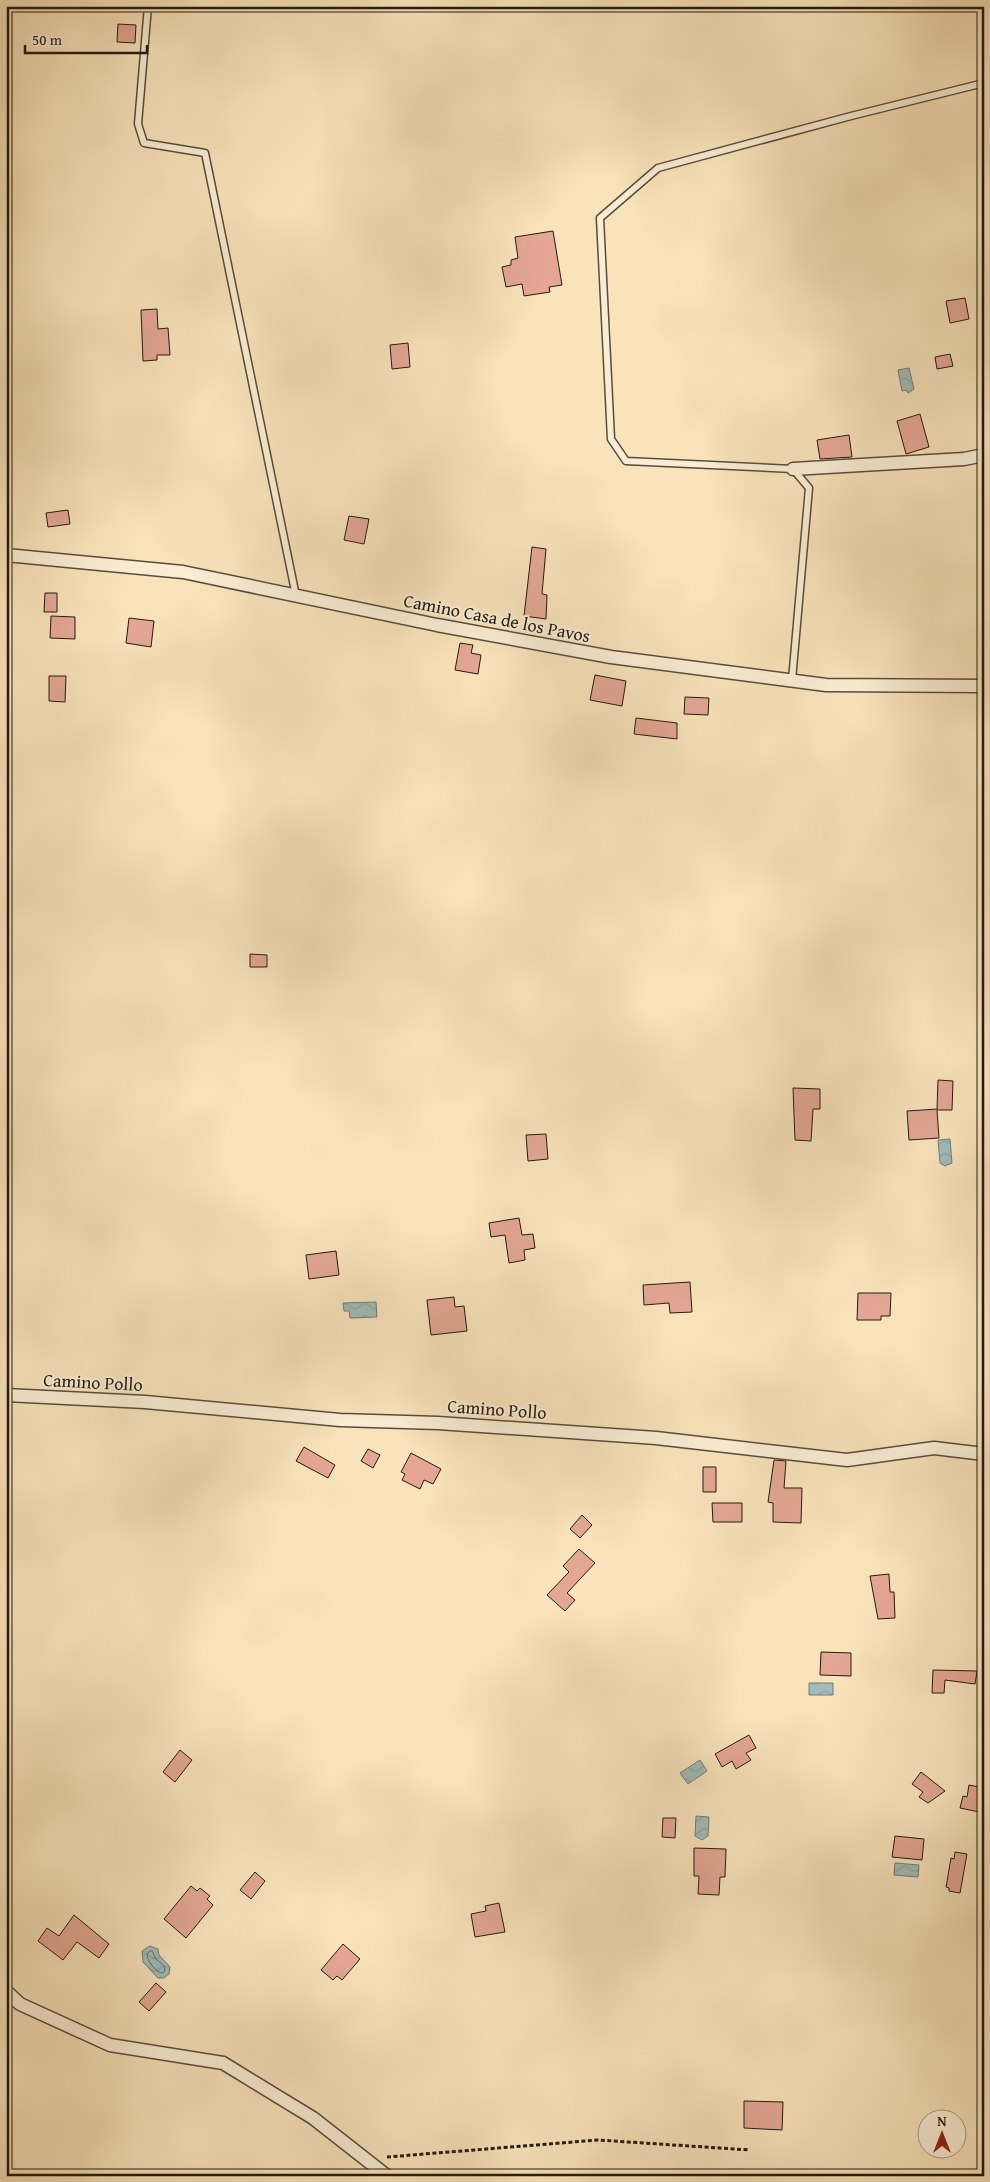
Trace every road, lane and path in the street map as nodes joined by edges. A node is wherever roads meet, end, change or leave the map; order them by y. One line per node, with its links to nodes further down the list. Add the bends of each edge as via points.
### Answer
1 (148, 6): 6 (lane, via 138,124 144,143 204,153)
2 (984, 83): 4 (lane, via 658,168 600,218 611,439 626,461)
3 (984, 455): 4 (street, via 964,459)
4 (793, 469): 7 (lane, via 809,488)
5 (6, 555): 6 (street, Camino Casa de los Pavos, via 183,572)
6 (296, 596): 7 (street, Camino Casa de los Pavos, via 611,658)
7 (792, 680): 8 (street, Camino Casa de los Pavos, via 826,685)
8 (984, 686)
9 (6, 1395): 10 (street, Camino Pollo, via 145,1402 340,1420 438,1422 656,1438 847,1460 934,1448)
10 (984, 1454)
11 (6, 1991): 13 (street, via 20,2004 110,2045 223,2063 313,2118)
12 (750, 2150): 13 (path, via 598,2140)
13 (366, 2159): 14 (street)
14 (387, 2176)

